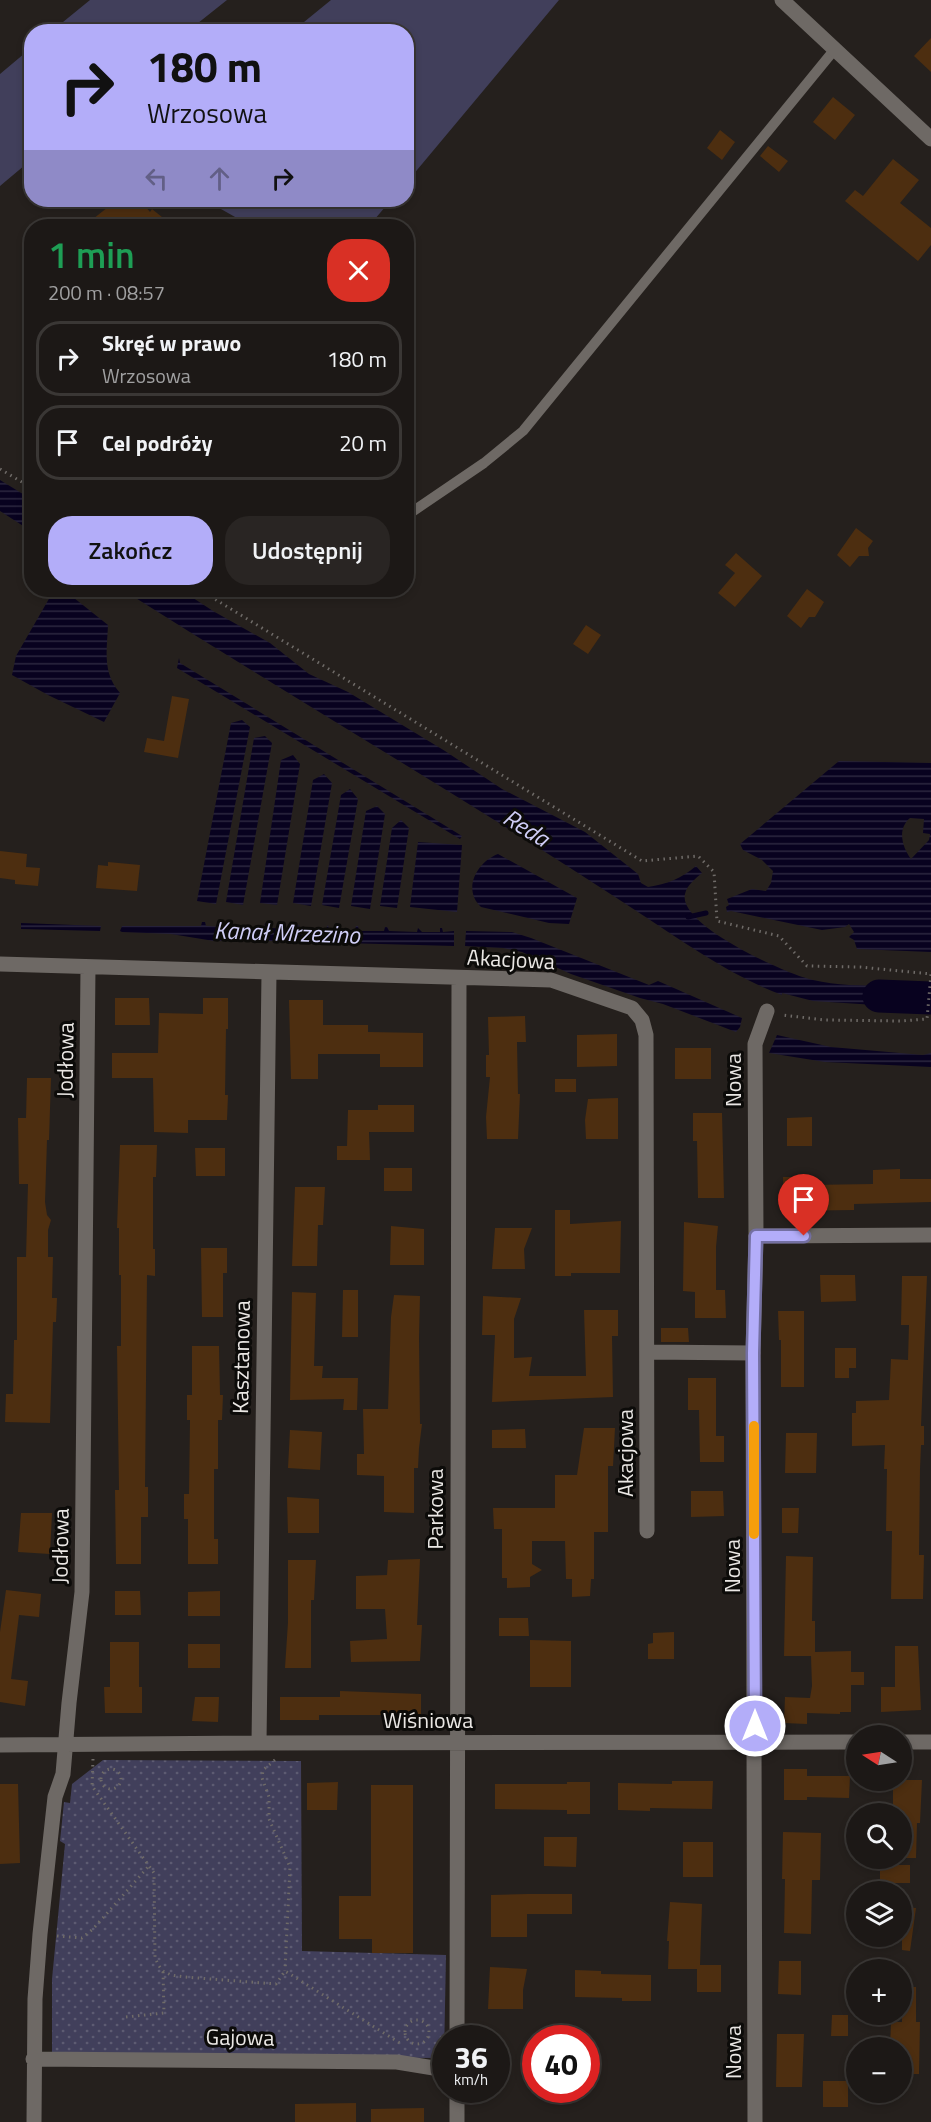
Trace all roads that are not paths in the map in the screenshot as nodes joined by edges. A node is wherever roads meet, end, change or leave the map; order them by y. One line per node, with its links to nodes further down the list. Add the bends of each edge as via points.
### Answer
1 (782, 0): 2 (street)
2 (835, 49): 3 (street); 4 (lane, via 523,431)
3 (931, 139)
4 (414, 511)
5 (0, 964): 6 (street, Akacjowa)
6 (88, 967): 7 (street, Akacjowa); 21 (street, Jodłowa, via 82,1592)
7 (268, 973): 8 (street, Akacjowa); 18 (street, Kasztanowa)
8 (459, 979): 12 (street, Akacjowa, via 551,980 632,1008 642,1020 646,1035); 19 (street, Parkowa)
9 (766, 1011): 11 (street, Nowa, via 755,1044)
10 (931, 1235): 11 (street)
11 (756, 1236): 13 (street, Nowa)
12 (648, 1352): 13 (street); 14 (street, Akacjowa)
13 (753, 1353): 20 (street, Nowa)
14 (647, 1531)
15 (846, 1742): 20 (street, Wiśniowa)
16 (912, 1742): 17 (street)
17 (931, 1742)
18 (259, 1743): 19 (street, Wiśniowa); 21 (street, Wiśniowa)
19 (457, 1743): 20 (street, Wiśniowa); 23 (street, Parkowa)
20 (755, 1743): 29 (street, Nowa)
21 (66, 1744): 22 (street, Wiśniowa); 24 (street, Jodłowa, via 63,1774 55,1797 40,1934)
22 (0, 1745)
23 (457, 2025)
24 (33, 2059): 25 (street, Gajowa, via 397,2062); 27 (street, Jodłowa)
25 (432, 2068)
26 (457, 2103): 28 (street)
27 (33, 2122)
28 (457, 2122)
29 (755, 2122)

